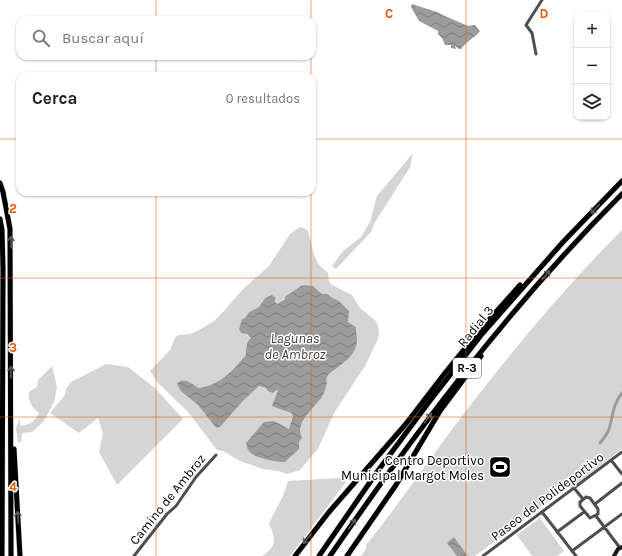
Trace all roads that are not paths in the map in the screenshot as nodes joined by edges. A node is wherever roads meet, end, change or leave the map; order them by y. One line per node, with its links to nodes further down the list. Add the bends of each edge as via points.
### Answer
1 (542, 0): 2 (street, via 526,25 532,33)
2 (536, 54)
3 (622, 181): 7 (highway, Radial 3 / R-3, one-way to 7)
4 (0, 183): 11 (highway, one-way to 4, via 10,229)
5 (622, 194): 8 (highway, Radial 3 / R-3, one-way to 5)
6 (0, 219): 10 (highway)
7 (563, 242): 33 (highway, one-way to 33, via 541,262 478,331 405,425 329,512); 34 (highway, Radial 3 / R-3, via 505,307 449,376 377,472)
8 (536, 286): 35 (highway, Radial 3 / R-3, one-way to 8, via 436,408); 36 (highway, via 440,411 396,485)
9 (0, 364): 10 (highway)
10 (3, 389): 29 (highway)
11 (11, 411): 30 (highway); 31 (highway, one-way to 11)
12 (622, 452): 14 (street, Paseo del Polideportivo)
13 (216, 455): 32 (street, Camino de Ambroz)
14 (611, 460): 15 (street); 17 (street, Paseo del Polideportivo)
15 (622, 474)
16 (622, 483): 19 (street)
17 (574, 488): 18 (street); 20 (street, Paseo del Polideportivo)
18 (583, 499): 19 (street, via 588,497); 21 (street, via 580,504)
19 (595, 504): 23 (street, via 599,512)
20 (542, 512): 25 (street); 37 (street, Paseo del Polideportivo)
21 (584, 512): 23 (street, via 590,518); 25 (street)
22 (622, 514): 24 (street)
23 (596, 516): 24 (street)
24 (604, 527): 26 (street); 27 (street)
25 (557, 532): 27 (street)
26 (621, 547): 28 (main road)
27 (572, 551): 38 (street)
28 (616, 555)
29 (2, 556)
30 (11, 556)
31 (20, 556)
32 (134, 556)
33 (295, 556)
34 (319, 556)
35 (330, 556)
36 (347, 556)
37 (484, 556)
38 (576, 556)

